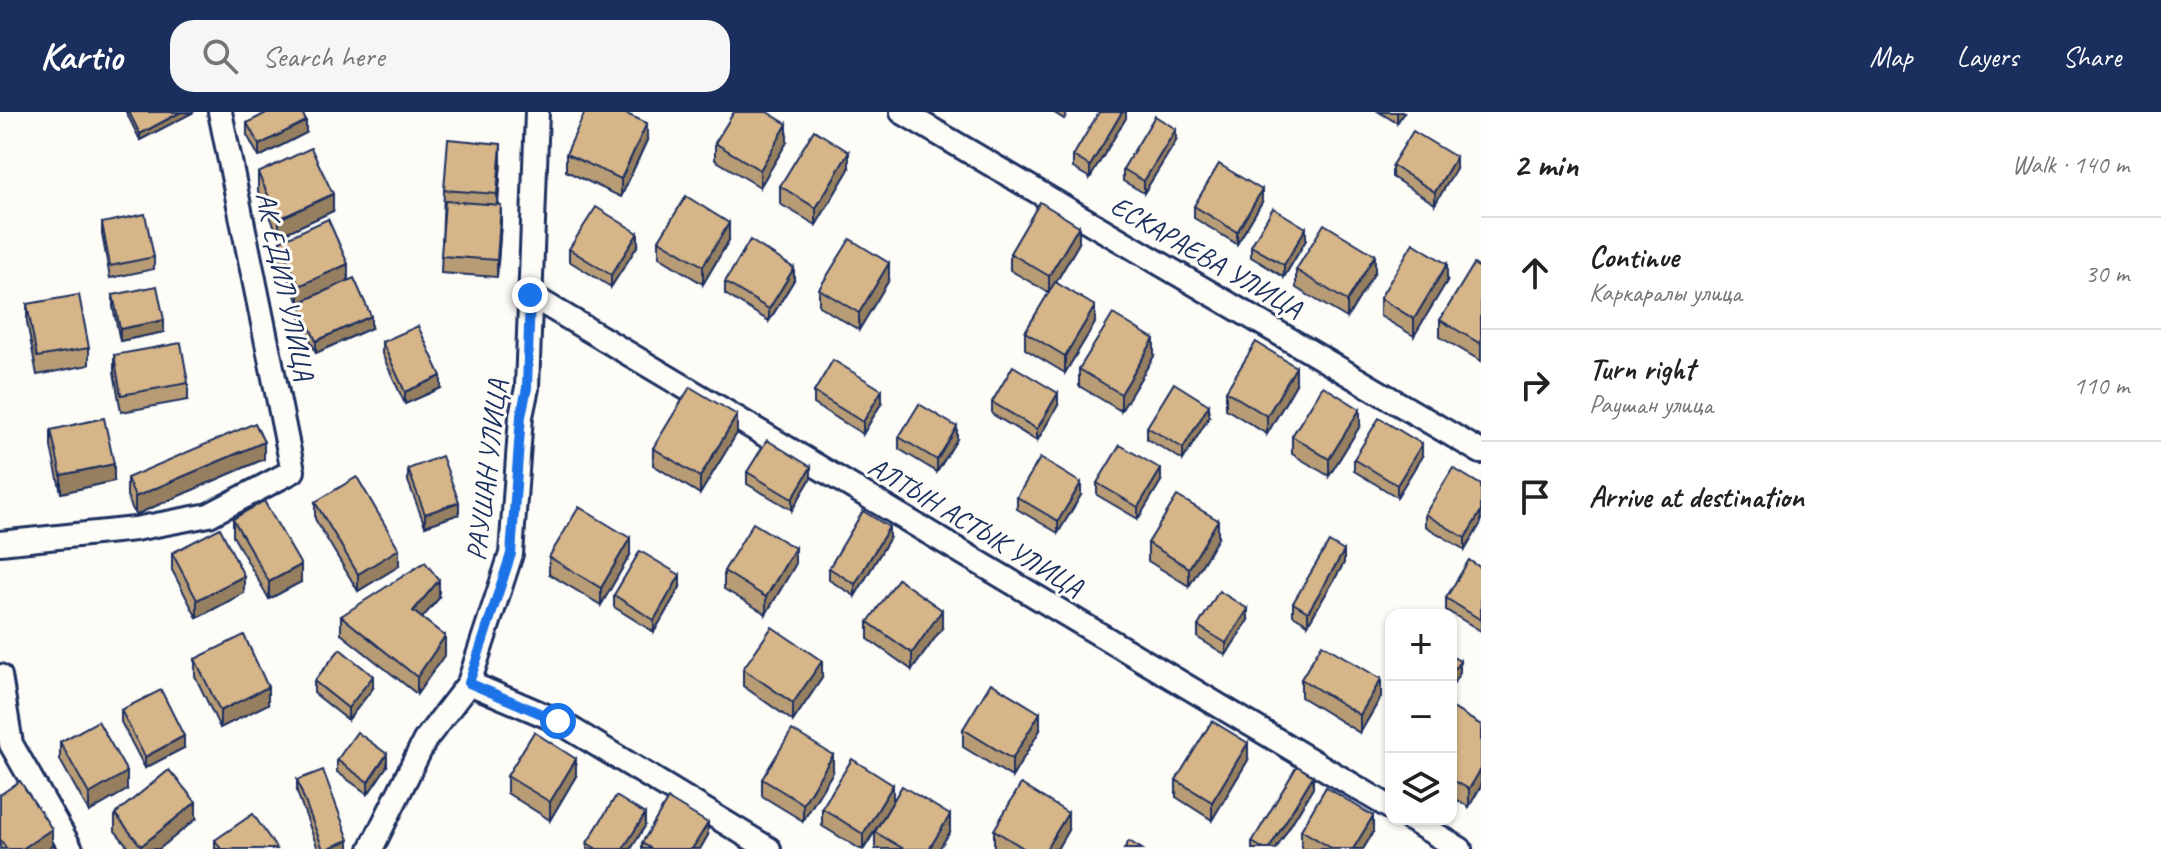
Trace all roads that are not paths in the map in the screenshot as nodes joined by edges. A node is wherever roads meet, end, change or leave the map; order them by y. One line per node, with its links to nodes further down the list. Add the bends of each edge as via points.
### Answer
1 (220, 112): 6 (street, АК ЕДИЛ УЛИЦА, via 293,471 209,515 135,529)
2 (537, 112): 4 (street, РАУШАН УЛИЦА)
3 (902, 112): 5 (street, ЕСКАРАЕВА УЛИЦА)
4 (530, 295): 8 (street, РАУШАН УЛИЦА, via 511,554); 9 (street, АЛТЫН АСТЫК УЛИЦА)
5 (1481, 452)
6 (0, 543)
7 (0, 676): 11 (street, via 11,744)
8 (469, 683): 12 (street, РАУШАН УЛИЦА, via 425,740); 13 (street, via 558,721)
9 (1385, 804)
10 (1420, 825): 14 (street)
11 (71, 849)
12 (371, 849)
13 (769, 849)
14 (1460, 849)

